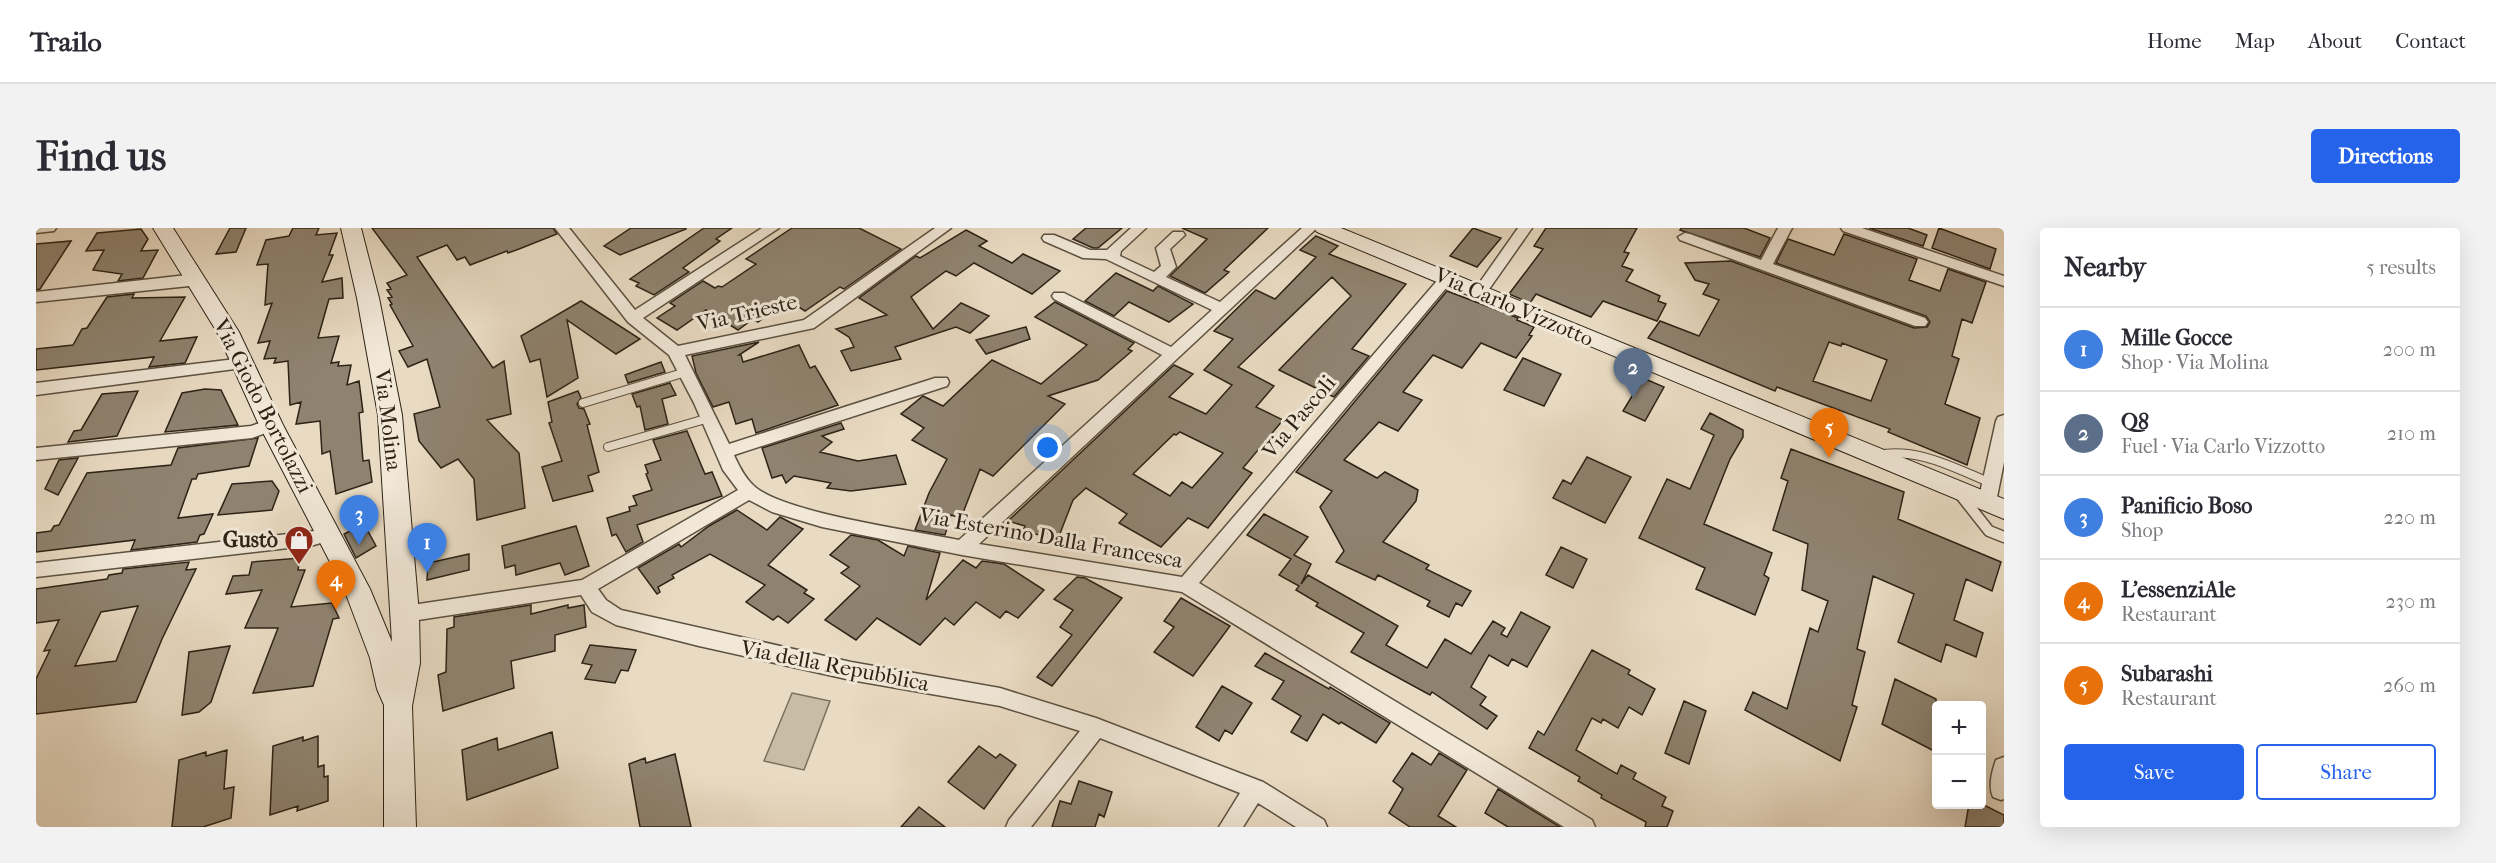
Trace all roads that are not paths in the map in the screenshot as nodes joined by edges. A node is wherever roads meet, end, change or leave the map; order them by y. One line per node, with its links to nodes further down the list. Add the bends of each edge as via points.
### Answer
1 (49, 228): 13 (street)
2 (163, 228): 21 (street, Via Giodo Bortolazzi)
3 (351, 228): 53 (street, Via Molina, via 390,414)
4 (562, 228): 27 (street, Via Esterino Dalla Francesca)
5 (772, 228): 27 (street)
6 (944, 228): 29 (street, Via Trieste, via 809,324)
7 (1139, 228): 17 (street)
8 (1310, 228): 26 (street)
9 (1324, 228): 20 (street, Via Carlo Vizzotto)
10 (1525, 228): 23 (street)
11 (1785, 228): 18 (street)
12 (1848, 228): 22 (street)
13 (36, 229)
14 (1178, 235): 19 (street, via 1163,248 1168,267)
15 (1049, 237): 17 (street, via 1088,255)
16 (1685, 237): 18 (street)
17 (1114, 254): 19 (street, via 1113,258)
18 (1765, 266): 28 (street)
19 (1156, 278): 26 (street)
20 (1447, 278): 23 (street, Via Carlo Vizzotto); 50 (street, Via Pascoli)
21 (196, 279): 25 (street); 31 (street, Via Giodo Bortolazzi)
22 (2004, 281)
23 (1480, 292): 42 (street, Via Carlo Vizzotto)
24 (1059, 296): 30 (street)
25 (36, 297)
26 (1222, 309): 30 (street)
27 (633, 318): 29 (street, Via Esterino Dalla Francesca)
28 (1920, 322)
29 (675, 352): 32 (street, Via Esterino Dalla Francesca)
30 (1173, 354): 48 (street)
31 (244, 363): 34 (street); 38 (street, Via Giodo Bortolazzi)
32 (686, 372): 35 (lane); 36 (street, Via Esterino Dalla Francesca)
33 (941, 382): 40 (street)
34 (36, 389)
35 (583, 403)
36 (709, 417): 39 (lane); 40 (street, Via Esterino Dalla Francesca)
37 (2004, 422): 45 (street)
38 (271, 425): 41 (street, via 252,432); 46 (street, Via Giodo Bortolazzi)
39 (608, 447)
40 (725, 452): 44 (street, Via Esterino Dalla Francesca, via 732,470)
41 (36, 454)
42 (1874, 456): 43 (street, Via Carlo Vizzotto); 45 (lane, via 1907,451)
43 (1955, 489): 45 (street, Via Carlo Vizzotto); 47 (lane, via 1989,531)
44 (749, 492): 48 (street, Via Esterino Dalla Francesca, via 778,507 822,520); 51 (street)
45 (1994, 498)
46 (328, 534): 49 (street); 52 (street, Via Giodo Bortolazzi)
47 (2004, 537)
48 (962, 548): 50 (street, Via Esterino Dalla Francesca)
49 (36, 570)
50 (1186, 585): 63 (street, Via Esterino Dalla Francesca)
51 (586, 587): 53 (street); 55 (street, Via della Repubblica, via 598,606 616,617 851,671 1000,697)
52 (357, 589): 53 (street, Via Giodo Bortolazzi, via 381,613); 54 (street, Via Giodo Bortolazzi)
53 (405, 614): 54 (street, Via Giodo Bortolazzi, via 406,663)
54 (398, 706): 59 (street, Via Giodo Bortolazzi)
55 (1096, 727): 57 (street, Via della Repubblica); 60 (street)
56 (2004, 767): 58 (street)
57 (1255, 789): 61 (street); 62 (street, Via della Repubblica)
58 (2001, 790)
59 (400, 827)
60 (1017, 827)
61 (1230, 827)
62 (1316, 827)
63 (1584, 827)

